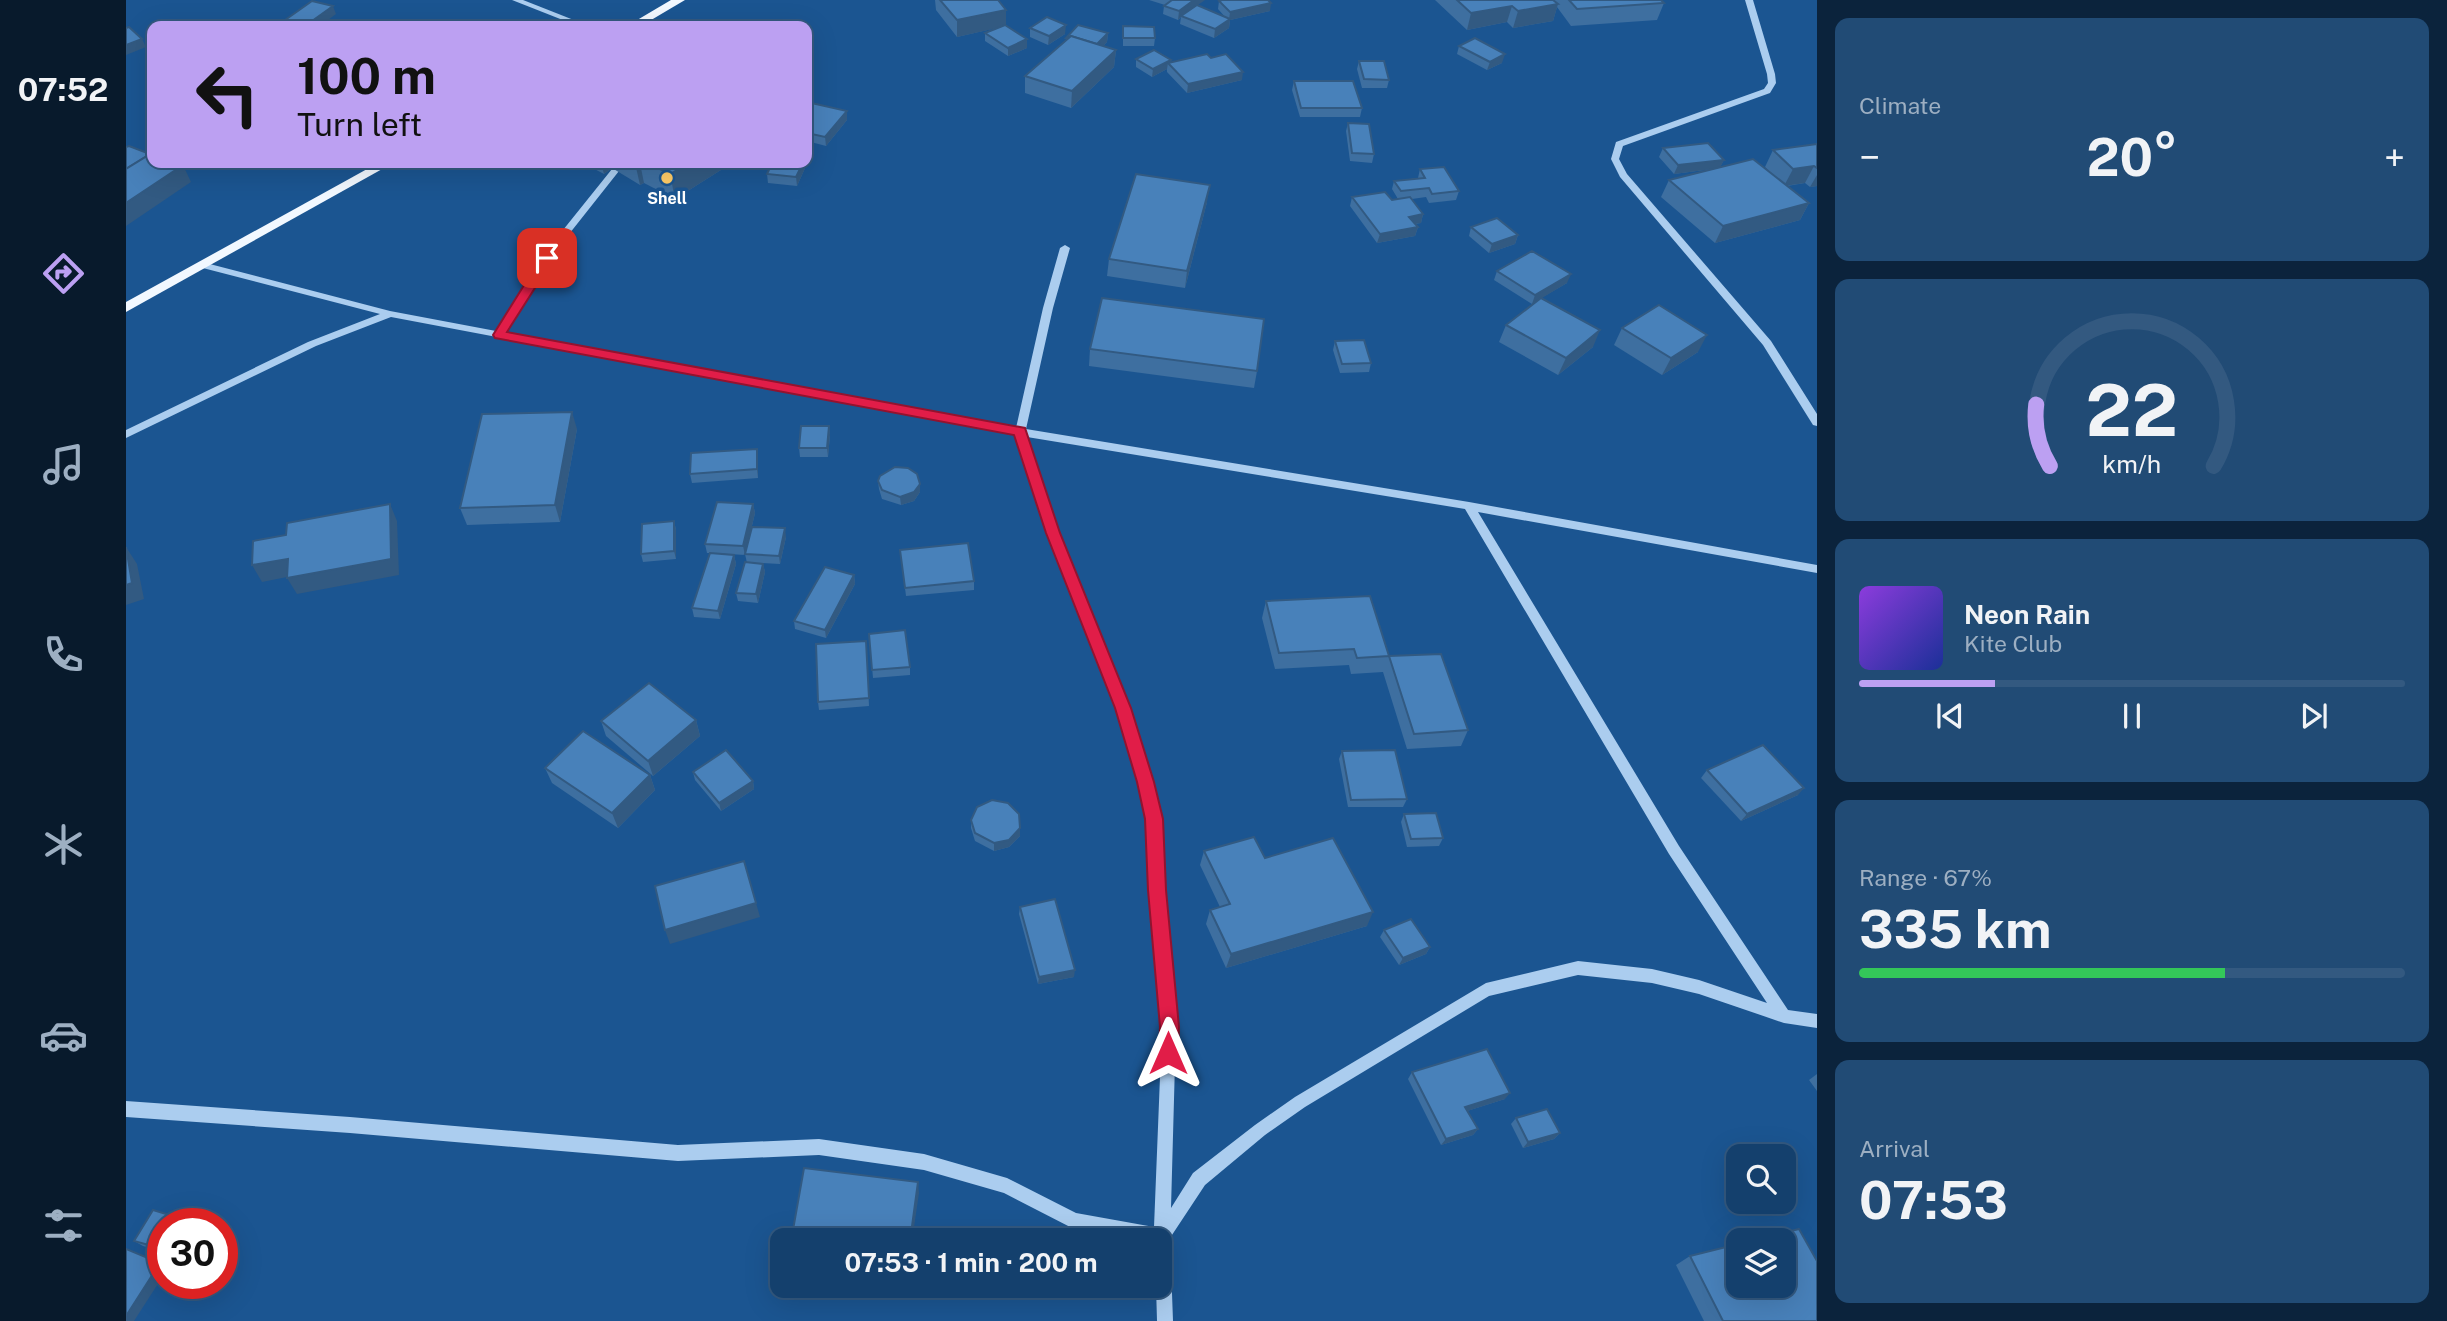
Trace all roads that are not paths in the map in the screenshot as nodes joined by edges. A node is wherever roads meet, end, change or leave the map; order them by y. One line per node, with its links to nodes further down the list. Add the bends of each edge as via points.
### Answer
1 (516, 0): 4 (street)
2 (679, 0): 5 (main road)
3 (1749, 0): 13 (street, via 1771,74 1767,91 1619,144 1615,159 1623,175 1767,343)
4 (572, 21)
5 (642, 21)
6 (378, 168): 9 (main road)
7 (615, 171): 12 (street, via 558,242)
8 (1065, 248): 14 (street)
9 (202, 265): 10 (main road); 11 (street)
10 (126, 308)
11 (390, 314): 12 (street); 15 (street, via 312,344)
12 (499, 335): 14 (street)
13 (1817, 422)
14 (1020, 432): 16 (street); 22 (street, via 1053,533 1137,748 1154,819 1169,1027)
15 (126, 434)
16 (1469, 506): 17 (street); 18 (street, via 1674,850)
17 (1817, 569)
18 (1784, 1016): 19 (street); 23 (street, via 1651,976 1578,968 1486,990 1260,1130 1199,1180)
19 (1817, 1021)
20 (126, 1109): 21 (street, via 678,1153 819,1147 924,1161 1007,1186 1074,1221)
21 (1115, 1228)
22 (1162, 1228)
23 (1167, 1228)
24 (1164, 1298): 25 (street)
25 (1165, 1321)

